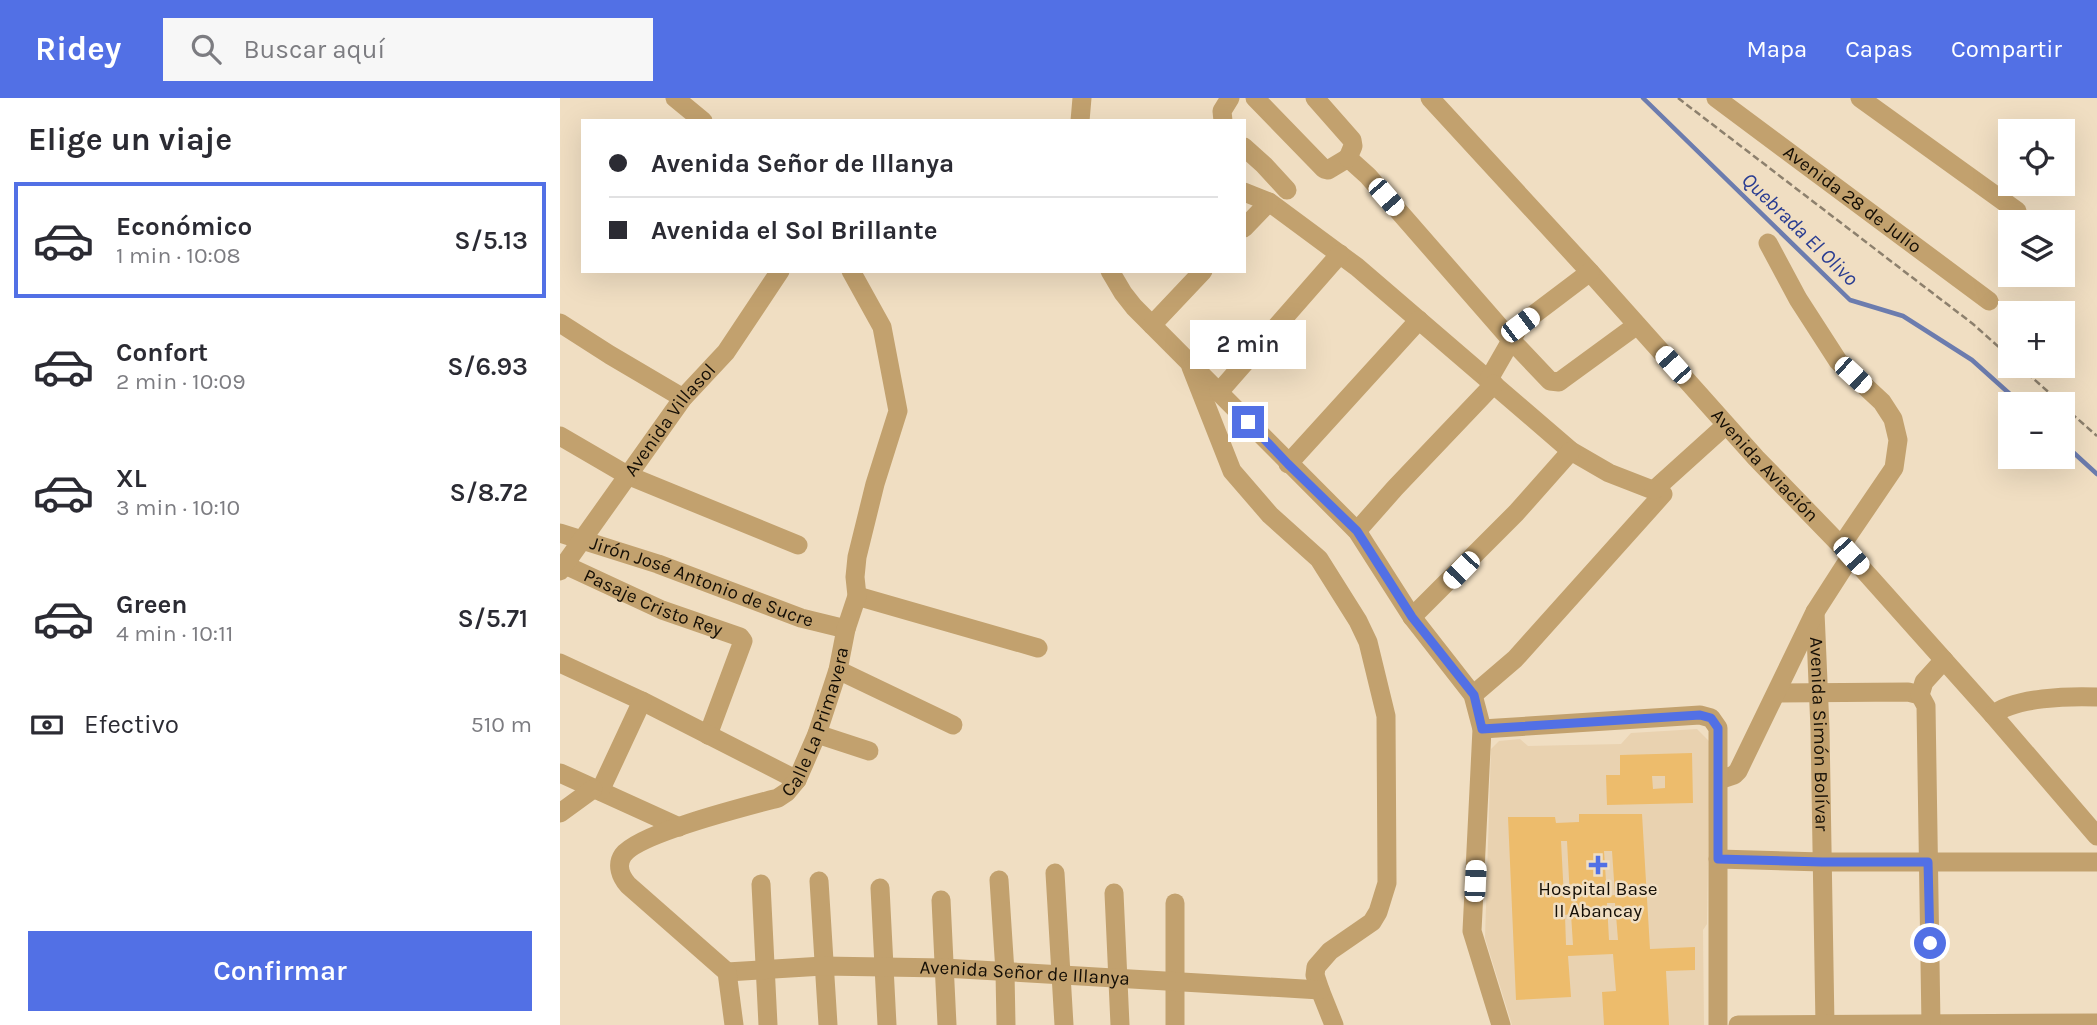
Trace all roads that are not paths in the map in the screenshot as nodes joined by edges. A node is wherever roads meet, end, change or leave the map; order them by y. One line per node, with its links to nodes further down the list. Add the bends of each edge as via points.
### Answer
1 (675, 98): 9 (street)
2 (1082, 98): 10 (street)
3 (1230, 98): 11 (street)
4 (1255, 98): 13 (street, via 1324,169)
5 (1315, 98): 13 (street, via 1352,140)
6 (1430, 98): 21 (street, Avenida Aviación)
7 (1716, 98): 26 (street, Avenida 28 de Julio)
8 (1860, 98): 17 (street)
9 (701, 119)
10 (1080, 119)
11 (1223, 119)
12 (1246, 149): 14 (street)
13 (1348, 158): 31 (street)
14 (1287, 190)
15 (1246, 193): 16 (street)
16 (1269, 202): 18 (street); 20 (street)
17 (2016, 210)
18 (1246, 226)
19 (1768, 243): 46 (street, via 1838,361 1882,402 1893,419 1898,440 1894,468)
20 (1340, 254): 27 (street); 34 (street)
21 (1590, 272): 30 (street, Avenida Aviación); 31 (street, via 1520,325)
22 (779, 273): 35 (street, Avenida Villasol, via 726,352)
23 (852, 273): 48 (street, Calle La Primavera, via 882,327 898,411 857,557)
24 (1111, 273): 29 (street)
25 (1201, 273): 29 (street)
26 (1989, 301)
27 (1419, 320): 33 (street); 39 (street)
28 (560, 323): 35 (street)
29 (1153, 325): 32 (street)
30 (1637, 325): 31 (street, via 1559,382 1550,381); 36 (street, Avenida Aviación)
31 (1512, 341): 33 (street)
32 (1188, 360): 34 (street); 96 (street, via 1232,471 1270,515 1319,559 1359,621 1383,695 1387,883 1372,922 1330,951 1316,967)
33 (1491, 382): 38 (street); 42 (street)
34 (1219, 392): 39 (street)
35 (683, 398): 40 (street, Avenida Villasol)
36 (1726, 425): 41 (street); 46 (street, Avenida Aviación)
37 (560, 436): 40 (street)
38 (1572, 451): 41 (street); 50 (street)
39 (1288, 464): 42 (street)
40 (627, 475): 44 (street, Avenida Villasol); 45 (street)
41 (1654, 490): 58 (street, via 1663,494 1516,659)
42 (1357, 531): 50 (street)
43 (560, 533): 44 (street, Jirón José Antonio de Sucre)
44 (583, 539): 47 (street, Avenida Villasol); 51 (street, Jirón José Antonio de Sucre, via 801,618)
45 (798, 545)
46 (1846, 551): 49 (street); 53 (street, Avenida Aviación)
47 (562, 568): 66 (street, Pasaje Cristo Rey, via 743,640)
48 (857, 596): 51 (street, Calle La Primavera); 52 (street)
49 (1815, 612): 56 (street, Avenida Simón Bolívar); 57 (street)
50 (1412, 617): 58 (street)
51 (846, 629): 55 (street, Calle La Primavera)
52 (1038, 648)
53 (1944, 660): 59 (street, via 1924,681); 62 (street, Avenida Aviación)
54 (560, 663): 61 (street)
55 (838, 670): 63 (street); 65 (street, Calle La Primavera)
56 (1818, 692): 57 (street); 59 (street); 76 (street, Avenida Simón Bolívar)
57 (1777, 694): 70 (street, via 1738,771)
58 (1474, 695): 64 (street)
59 (1920, 695): 77 (street, via 1926,706)
60 (2097, 697): 62 (street, via 2009,705)
61 (642, 701): 66 (street); 71 (street)
62 (1993, 715): 74 (street, Avenida Aviación)
63 (953, 725)
64 (1482, 729): 70 (street, via 1700,715 1711,718 1718,728); 109 (street, via 1472,931)
65 (817, 734): 67 (street); 69 (street, Calle La Primavera)
66 (708, 735): 69 (street)
67 (869, 751)
68 (560, 774): 71 (street)
69 (797, 779): 73 (street, Calle La Primavera, via 778,798)
70 (1719, 780): 75 (street)
71 (596, 790): 72 (street); 73 (street)
72 (560, 813)
73 (679, 827): 91 (street, Calle La Primavera, via 631,848 622,857 622,877)
74 (2097, 836)
75 (1718, 859): 76 (street); 110 (street)
76 (1822, 862): 77 (street); 112 (street, Avenida Simón Bolívar)
77 (1928, 862): 78 (street); 98 (street)
78 (2097, 862)
79 (1055, 873): 93 (street)
80 (999, 880): 92 (street)
81 (819, 881): 87 (street)
82 (761, 884): 89 (street)
83 (880, 888): 88 (street)
84 (1114, 893): 94 (street)
85 (941, 900): 90 (street)
86 (1175, 903): 95 (street)
87 (824, 966): 88 (street, Avenida Señor de Illanya); 89 (street, Avenida Señor de Illanya); 101 (street)
88 (884, 966): 90 (street, Avenida Señor de Illanya); 102 (street)
89 (765, 968): 91 (street, Avenida Señor de Illanya); 100 (street)
90 (944, 968): 92 (street, Avenida Señor de Illanya); 103 (street)
91 (727, 971): 99 (street)
92 (1005, 972): 93 (street, Avenida Señor de Illanya); 104 (street)
93 (1061, 974): 94 (street, Avenida Señor de Illanya); 105 (street)
94 (1119, 979): 95 (street, Avenida Señor de Illanya); 106 (street)
95 (1175, 982): 96 (street, Avenida Señor de Illanya); 107 (street)
96 (1320, 990): 108 (street)
97 (2097, 1023): 98 (street)
98 (1931, 1024): 112 (street)
99 (734, 1025)
100 (768, 1025)
101 (828, 1025)
102 (887, 1025)
103 (947, 1025)
104 (1006, 1025)
105 (1064, 1025)
106 (1120, 1025)
107 (1175, 1025)
108 (1335, 1025)
109 (1501, 1025)
110 (1718, 1025)
111 (1738, 1025): 112 (street)
112 (1825, 1025)

